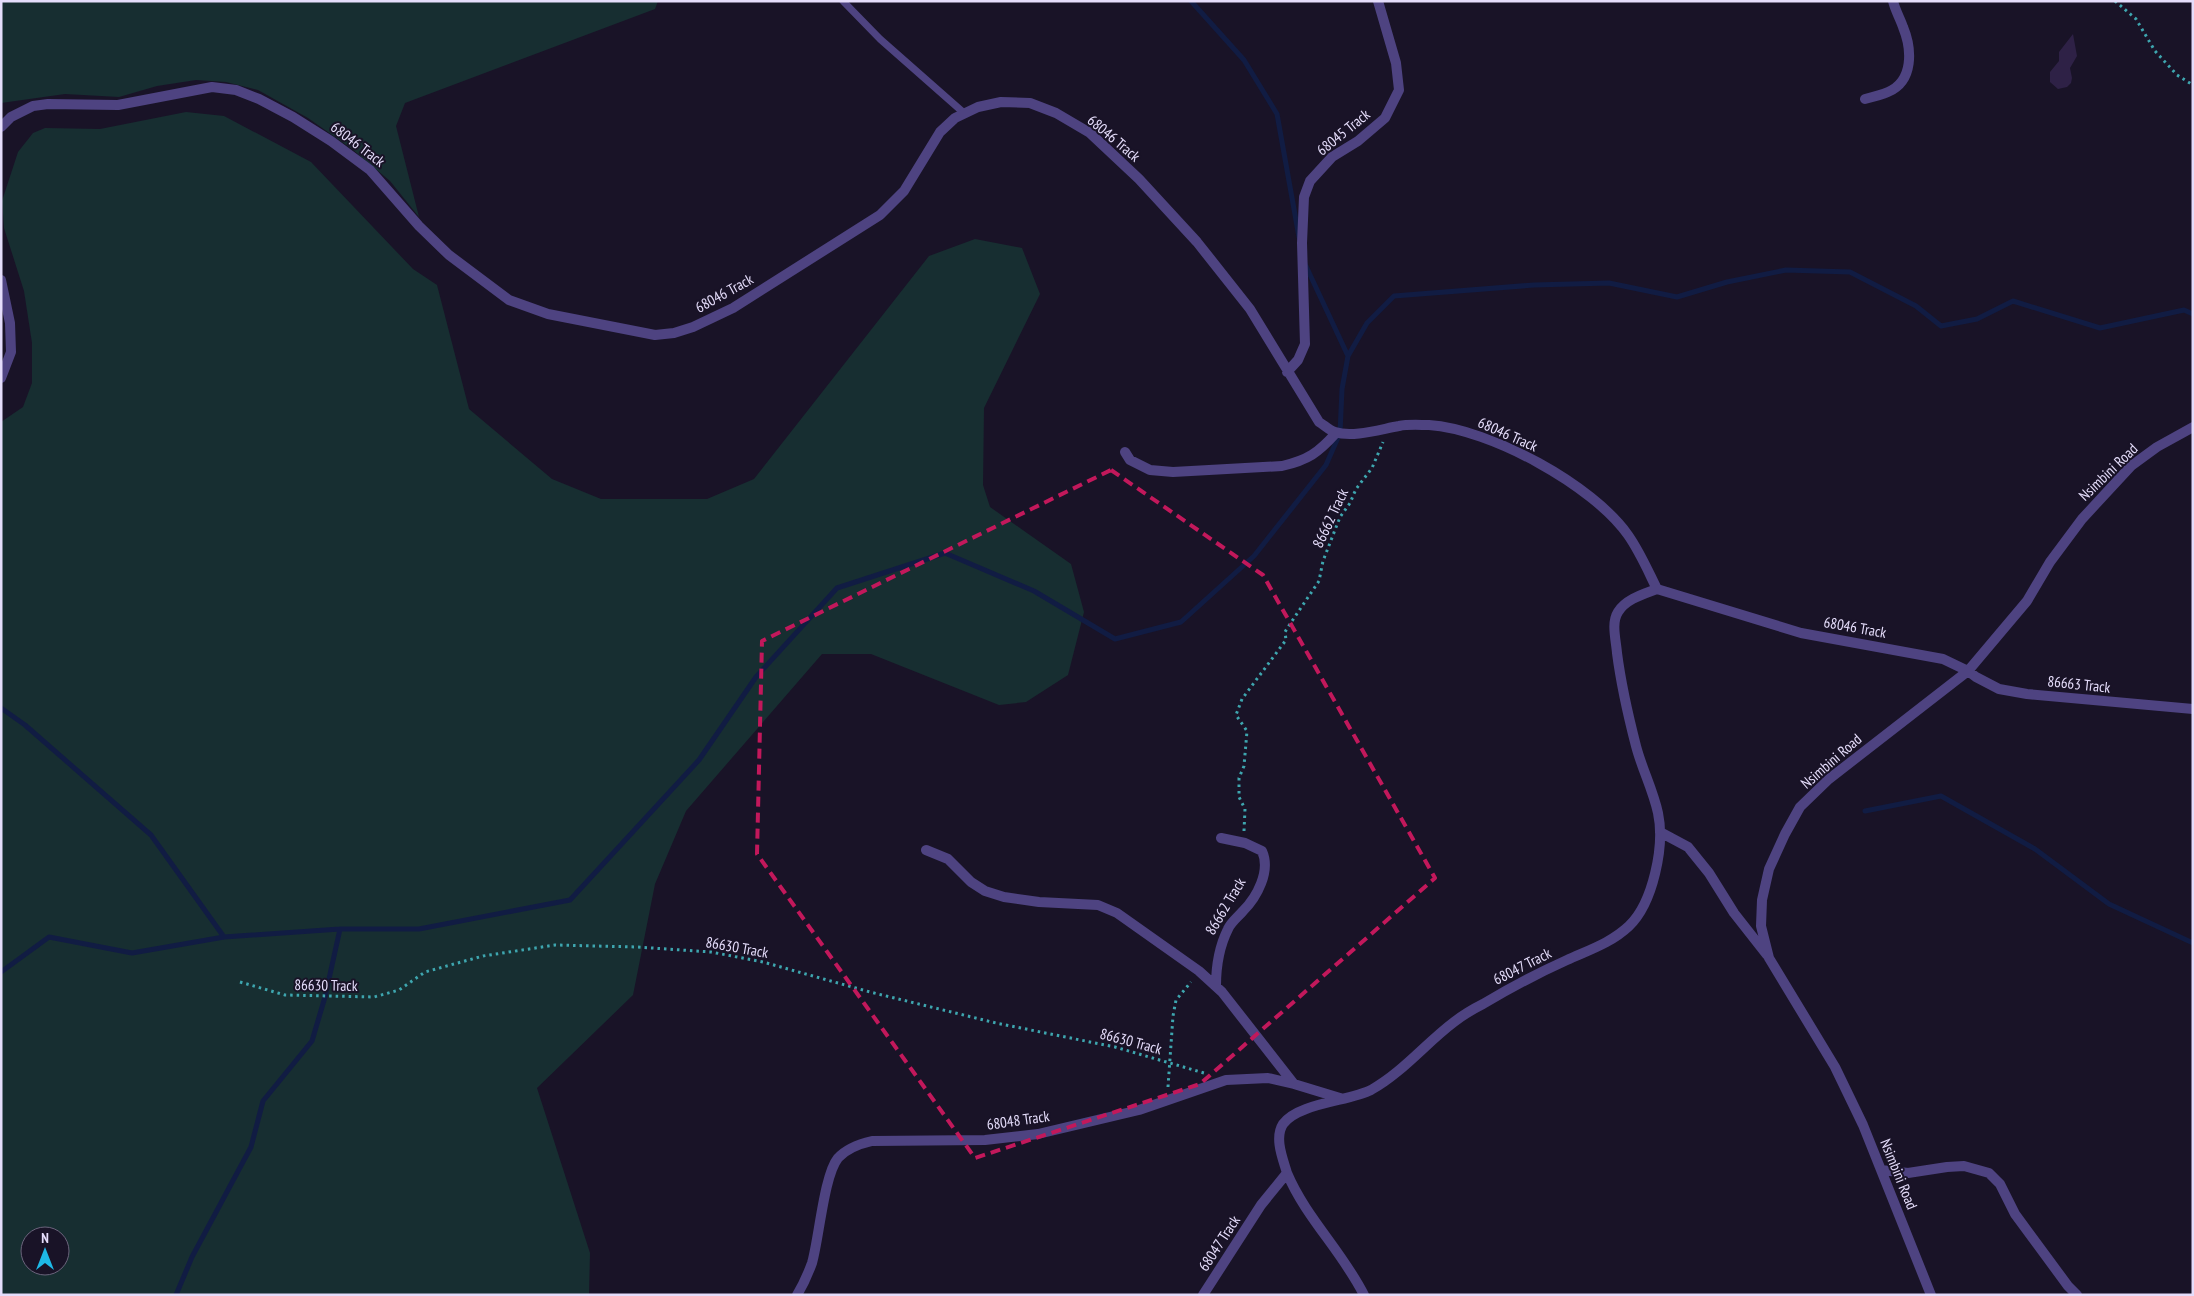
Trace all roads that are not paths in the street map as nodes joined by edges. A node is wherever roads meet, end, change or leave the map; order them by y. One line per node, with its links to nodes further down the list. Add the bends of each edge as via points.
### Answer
1 (843, 1): 5 (lane, via 880,39)
2 (1378, 1): 8 (street, 68045 Track, via 1396,63 1399,90 1385,118 1358,141 1332,157 1310,181 1304,197 1302,243 1305,344 1298,360)
3 (1894, 1): 4 (street, via 1909,51 1907,74 1889,92)
4 (1865, 99)
5 (964, 113): 6 (street, 68046 Track, via 940,132 904,191 880,215 733,308 693,327 655,335 548,314 510,300 449,255 370,170 292,117 236,90 212,87 118,105 33,106 12,116); 8 (street, 68046 Track, via 1001,102 1030,103 1056,112 1090,133 1139,179 1197,242 1250,308)
6 (1, 127)
7 (1, 280): 9 (street, via 10,323 11,352)
8 (1287, 372): 11 (street, 68046 Track, via 1319,422)
9 (1, 378)
10 (2193, 427): 14 (street, Nsimbini Road, via 2156,447 2131,466 2082,519 2050,562 2027,601)
11 (1336, 433): 12 (street, via 1312,456 1282,466 1158,471 1139,466); 13 (street, 68046 Track, via 1430,425 1469,432 1549,468 1594,500 1616,521 1636,548)
12 (1125, 452)
13 (1657, 589): 14 (street, 68046 Track, via 1801,633 1943,659); 16 (street, 68047 Track, via 1627,602 1618,611 1615,628 1619,669 1637,748 1659,815)
14 (1968, 670): 15 (street, 86663 Track, via 1999,689 2027,694); 19 (street, Nsimbini Road, via 1829,779 1800,807 1769,868 1762,900 1761,926)
15 (2193, 709)
16 (1660, 832): 19 (street, via 1688,847); 22 (street, 68047 Track, via 1653,882 1644,905 1629,926 1603,945 1531,977 1454,1022 1382,1084)
17 (1221, 838): 20 (street, via 1262,851 1265,859 1261,883 1253,900 1225,935)
18 (926, 850): 20 (street, via 948,859 985,891 1004,897 1098,905 1111,910 1199,970)
19 (1769, 958): 23 (street, Nsimbini Road, via 1835,1066)
20 (1216, 986): 21 (street)
21 (1294, 1084): 22 (street, 68048 Track); 25 (street, 68048 Track, via 1268,1078 1226,1080 1164,1102 1038,1134 985,1140 858,1144 837,1159 830,1175 812,1263)
22 (1340, 1098): 24 (street, 68047 Track, via 1304,1111 1284,1123 1280,1141)
23 (1881, 1170): 28 (street, Nsimbini Road); 29 (street, via 1908,1173 1964,1166 1989,1174 2000,1184 2015,1214)
24 (1287, 1173): 26 (street, 68047 Track, via 1261,1205); 27 (street, via 1296,1193)
25 (797, 1295)
26 (1203, 1295)
27 (1364, 1295)
28 (1931, 1295)
29 (2077, 1295)

